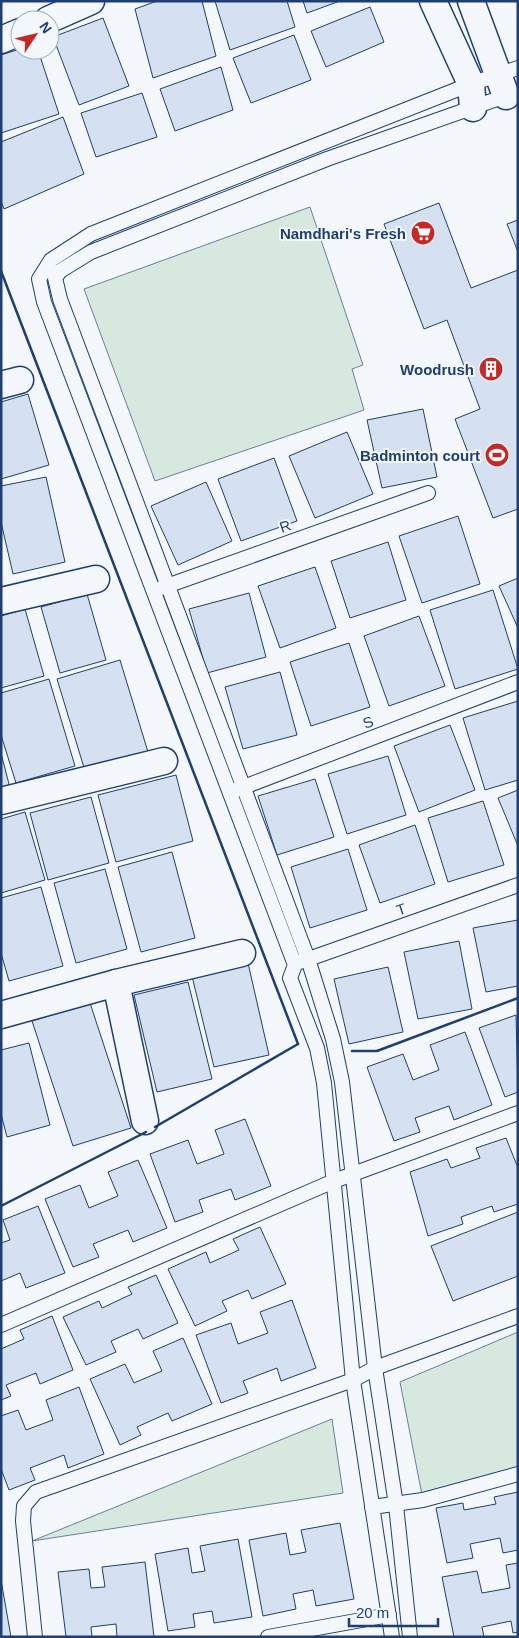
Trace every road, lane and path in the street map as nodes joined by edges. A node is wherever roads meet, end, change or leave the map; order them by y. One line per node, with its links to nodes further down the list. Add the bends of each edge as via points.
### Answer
1 (91, 1): 4 (street)
2 (432, 1): 6 (street)
3 (471, 1): 5 (street)
4 (60, 15)
5 (510, 82): 6 (lane); 6 (lane)
6 (472, 96): 9 (lane, via 327,159 91,252 60,271 55,278 60,299); 10 (lane, via 91,234 51,260 39,279 44,302)
7 (428, 493): 9 (lane, R)
8 (96, 579): 11 (street)
9 (168, 584): 10 (lane, R); 14 (lane)
10 (154, 592): 14 (lane)
11 (1, 601)
12 (518, 682): 14 (lane, S)
13 (164, 761): 15 (street)
14 (237, 790): 18 (lane); 19 (lane)
15 (1, 801)
16 (518, 885): 18 (lane, T)
17 (242, 953): 20 (street)
18 (308, 959): 19 (lane, T); 24 (lane, via 333,1038)
19 (295, 964): 25 (lane, via 290,978 317,1048 324,1083)
20 (116, 983): 21 (street); 23 (street)
21 (1, 1015)
22 (518, 1113): 24 (lane)
23 (145, 1121)
24 (353, 1175): 25 (lane); 28 (lane)
25 (334, 1181): 27 (lane); 29 (lane)
26 (518, 1316): 28 (lane)
27 (1, 1325)
28 (375, 1368): 29 (lane); 31 (lane)
29 (353, 1380): 32 (lane); 34 (lane, via 36,1492 24,1506 23,1520)
30 (518, 1474): 31 (lane)
31 (396, 1505): 32 (lane); 37 (lane)
32 (372, 1507): 33 (lane)
33 (389, 1615): 35 (lane); 36 (lane)
34 (35, 1637)
35 (268, 1637)
36 (392, 1637)
37 (410, 1637)

